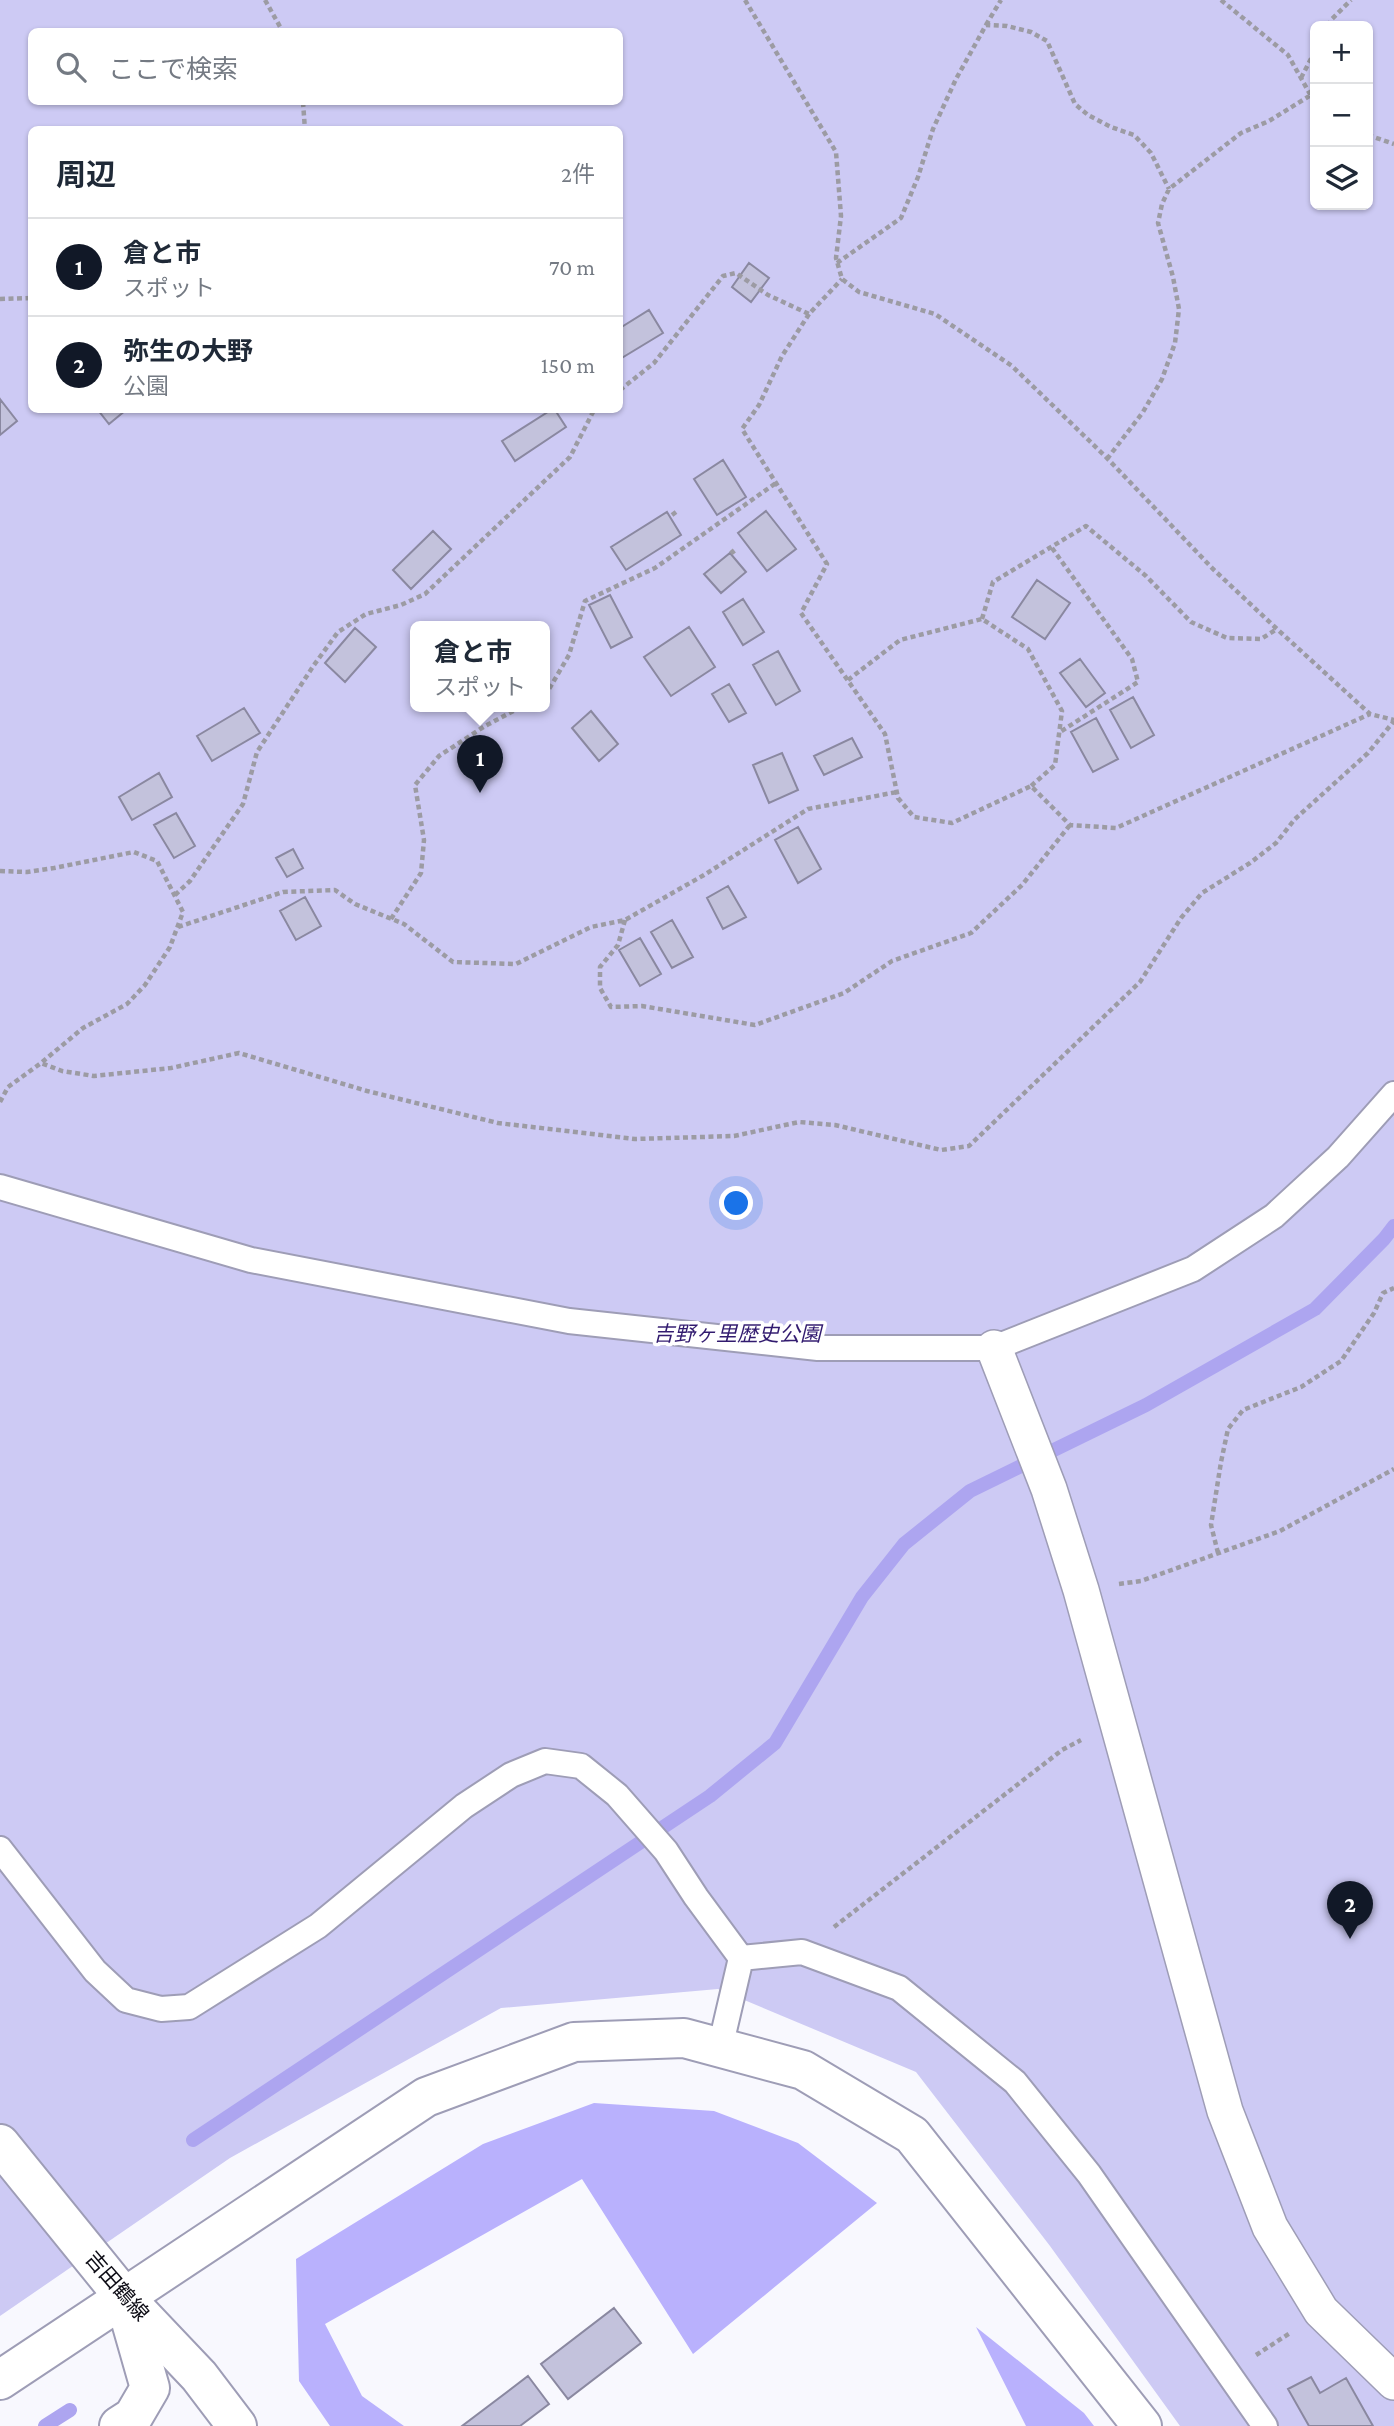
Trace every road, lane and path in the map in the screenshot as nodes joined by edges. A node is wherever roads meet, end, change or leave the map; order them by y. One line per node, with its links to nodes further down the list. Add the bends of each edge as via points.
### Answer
1 (265, 0): 8 (path)
2 (746, 0): 18 (path, via 836,152 841,216)
3 (1001, 0): 7 (path)
4 (1221, 0): 10 (path, via 1288,55)
5 (1351, 0): 6 (path)
6 (1331, 21)
7 (986, 25): 17 (path, via 1031,32 1047,41 1075,104 1133,135 1150,153); 18 (path, via 933,129 901,218)
8 (281, 28)
9 (1310, 61): 10 (path)
10 (1301, 79): 11 (path)
11 (1310, 93)
12 (1310, 96): 17 (path, via 1241,133)
13 (303, 105): 14 (path)
14 (305, 126)
15 (1373, 137): 16 (path)
16 (1394, 144)
17 (1169, 190): 25 (path, via 1158,223 1179,309 1175,343 1156,390)
18 (837, 263): 19 (path)
19 (842, 279): 22 (path); 25 (path, via 859,292 934,314 1012,366)
20 (28, 298): 21 (path)
21 (0, 299)
22 (809, 314): 23 (path, via 768,295 737,273 723,276 654,363); 26 (path, via 742,429)
23 (623, 388)
24 (592, 413): 40 (path, via 570,457 425,594 366,614 338,632 257,752 243,804 190,881)
25 (1107, 459): 29 (path)
26 (776, 483): 30 (path, via 827,564 801,613); 31 (path, via 655,568 585,601 569,654)
27 (1052, 548): 28 (path, via 993,582); 29 (path, via 1086,526 1146,576 1191,622 1227,638 1261,639); 35 (path, via 1132,660 1138,682)
28 (982, 619): 30 (path, via 900,640); 35 (path, via 1028,649 1062,711)
29 (1278, 629): 33 (path)
30 (848, 680): 37 (path, via 885,734)
31 (550, 687)
32 (512, 712): 41 (path, via 439,756 415,785 424,840 421,873)
33 (1370, 714): 34 (path); 38 (path, via 1116,828)
34 (1394, 721): 44 (path, via 1368,753 1295,819 1276,843 1202,893 1140,982 969,1146 941,1150 835,1125 799,1122 734,1136 635,1139 512,1125 367,1091 239,1053 171,1068 94,1076)
35 (1059, 732): 36 (path, via 1055,765)
36 (1031, 786): 37 (path, via 952,823 914,817); 38 (path)
37 (897, 792): 42 (path, via 808,809)
38 (1070, 825): 42 (path, via 1023,885 971,933 892,961 844,993 755,1025 642,1006 611,1007 600,988 600,967 618,945)
39 (0, 871): 40 (path, via 27,872 134,852 156,860)
40 (175, 895): 43 (path, via 183,912)
41 (391, 919): 42 (path, via 453,962 516,964 591,927); 43 (path, via 335,890 282,892)
42 (625, 920)
43 (178, 927): 44 (path, via 145,985 127,1004 83,1028)
44 (41, 1063): 46 (path, via 8,1087)
45 (1394, 1094): 49 (lane, via 1338,1157 1274,1216 1193,1269)
46 (0, 1102)
47 (0, 1187): 49 (lane, via 251,1260 569,1321 818,1348)
48 (1394, 1288): 51 (path, via 1384,1293 1341,1361 1301,1387 1242,1410 1228,1429 1211,1525)
49 (994, 1348): 52 (street, via 1049,1489)
50 (1394, 1469): 51 (path, via 1280,1531)
51 (1218, 1553): 52 (path, via 1141,1581)
52 (1081, 1590): 53 (street)
53 (1118, 1720): 55 (path, via 1062,1751); 60 (street, via 1225,2111 1270,2227)
54 (0, 1849): 56 (lane, via 95,1971 126,2000 161,2010 189,2007 318,1926 464,1806 511,1775 545,1761 581,1766 617,1795 666,1851)
55 (802, 1952): 56 (lane); 61 (lane, via 899,1988 1014,2082 1089,2174)
56 (741, 1958): 57 (lane)
57 (720, 2048): 59 (street, via 684,2038 574,2042 426,2097); 66 (street, via 803,2070 912,2135)
58 (0, 2144): 59 (street, 吉田鶴線)
59 (124, 2297): 62 (street); 64 (street, via 150,2388 133,2417); 65 (street, 吉田鶴線, via 198,2376)
60 (1321, 2311): 61 (path); 63 (street)
61 (1230, 2374): 67 (lane)
62 (0, 2380)
63 (1394, 2382)
64 (119, 2426)
65 (237, 2426)
66 (1142, 2426)
67 (1265, 2426)

